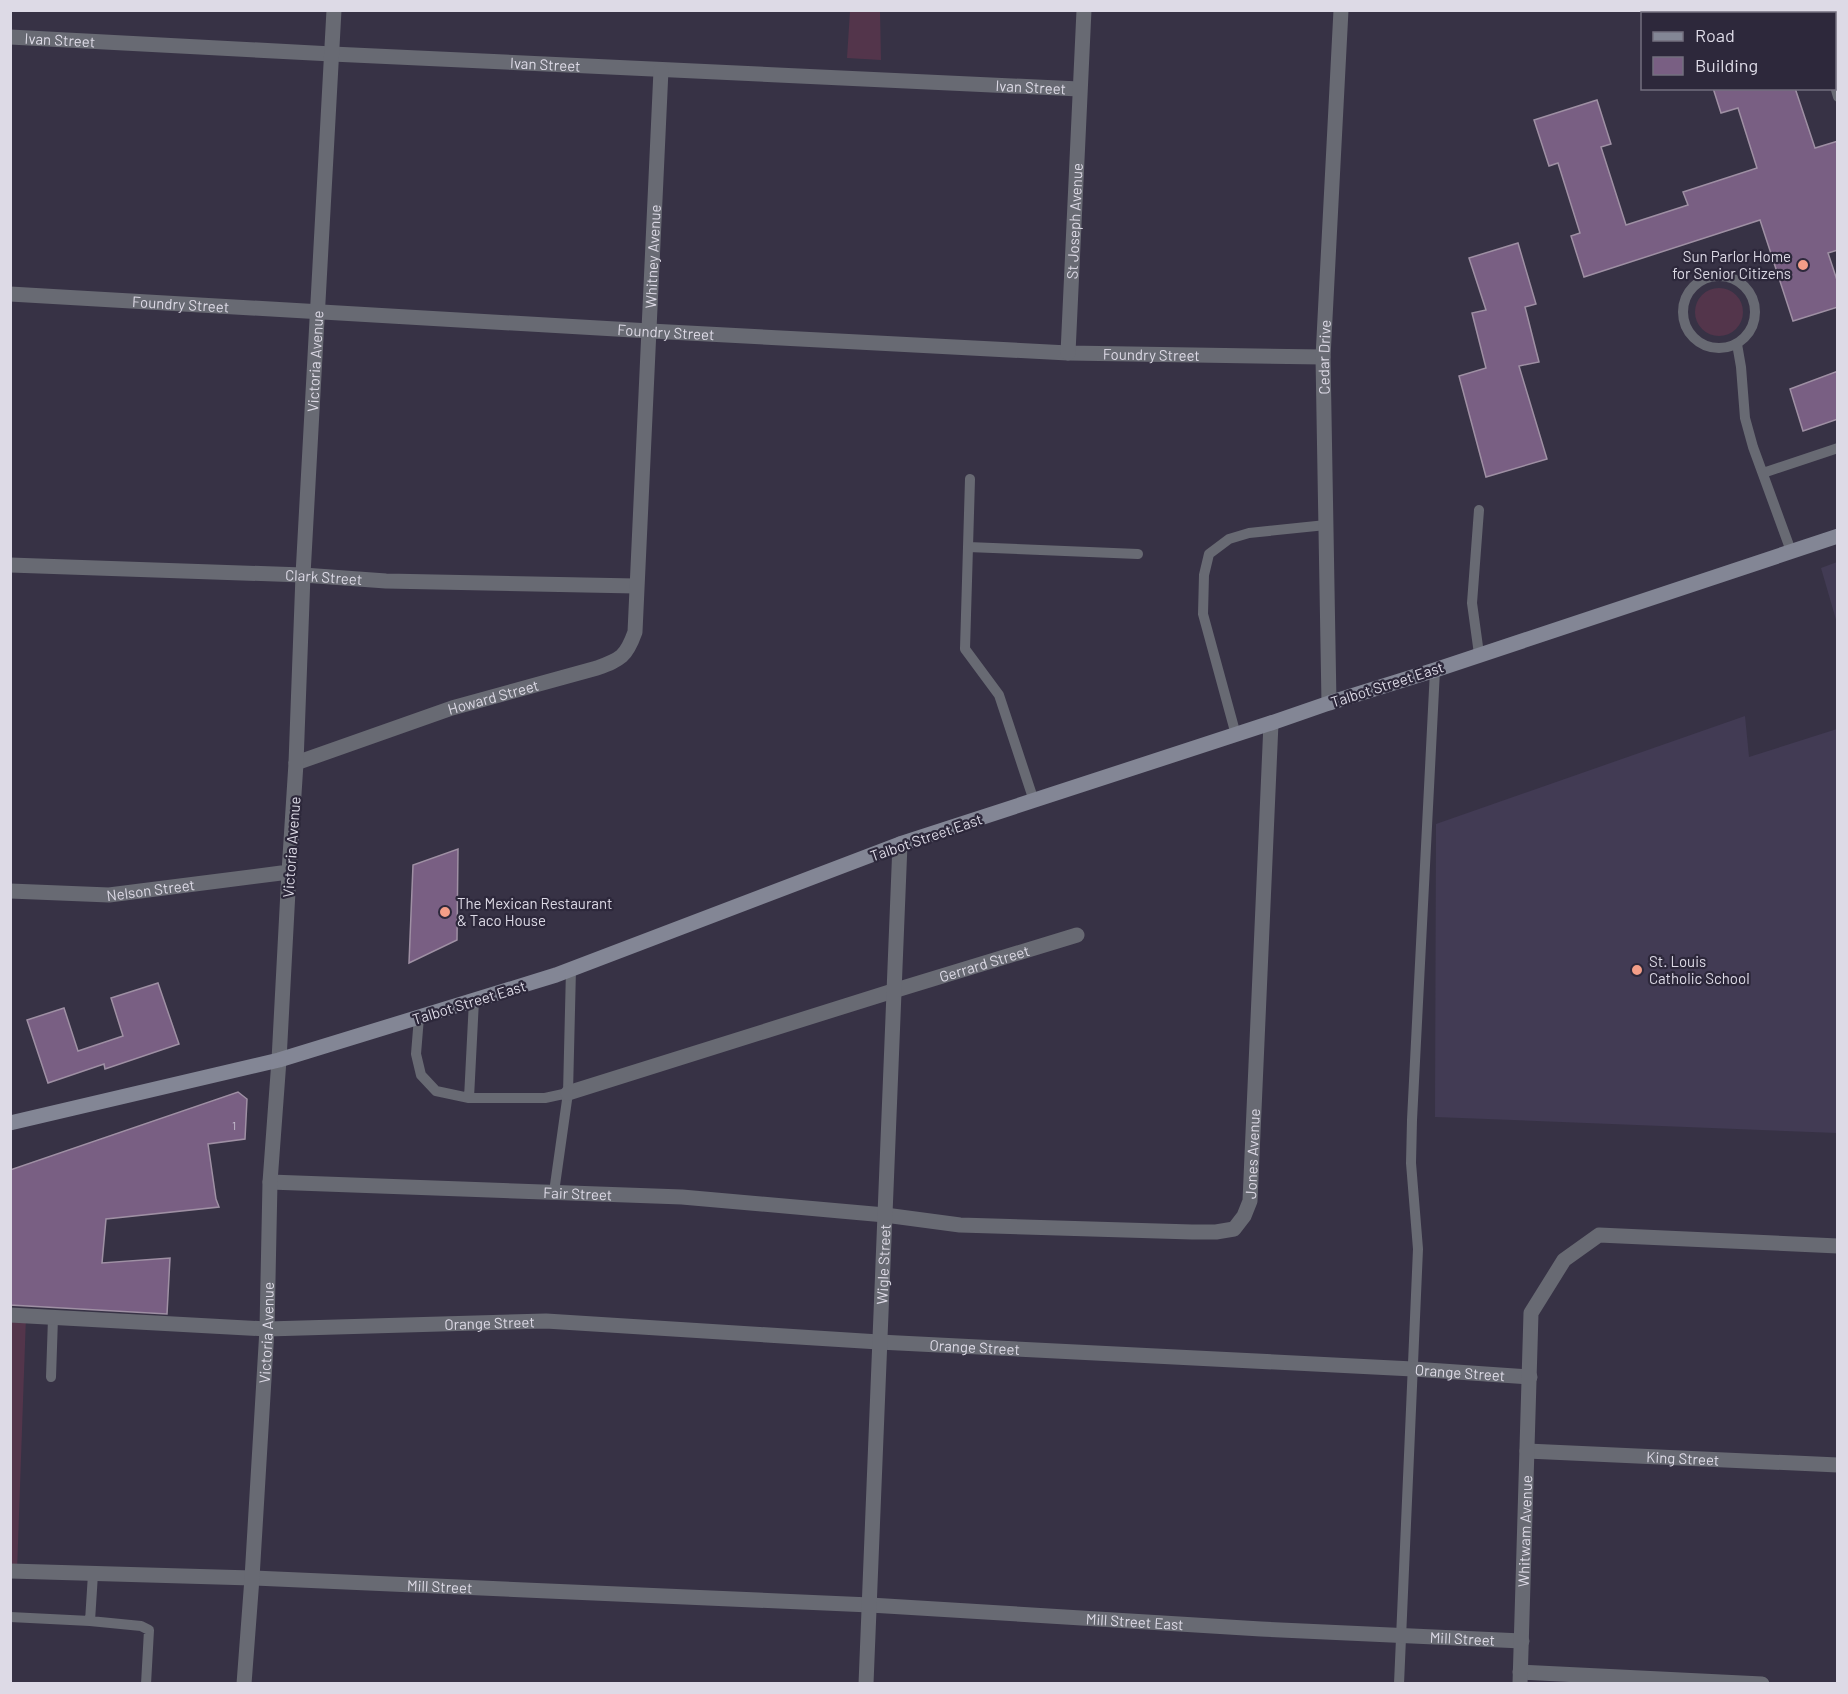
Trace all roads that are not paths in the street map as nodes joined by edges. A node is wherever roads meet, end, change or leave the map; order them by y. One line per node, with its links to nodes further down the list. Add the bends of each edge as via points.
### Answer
1 (334, 10): 5 (street, Victoria Avenue)
2 (1084, 10): 7 (street, St Joseph Avenue)
3 (1341, 10): 13 (street, Cedar Drive)
4 (10, 37): 5 (street, Ivan Street)
5 (332, 54): 6 (street, Ivan Street); 9 (street, Victoria Avenue)
6 (661, 70): 7 (street, Ivan Street); 10 (street, Whitney Avenue)
7 (1079, 89): 12 (street, St Joseph Avenue)
8 (10, 294): 9 (street, Foundry Street)
9 (317, 312): 10 (street, Foundry Street); 24 (street, Victoria Avenue)
10 (650, 331): 12 (street, Foundry Street); 25 (street, Whitney Avenue)
11 (1737, 344): 11 (lane, via 1753,326 1755,302 1741,282 1717,275 1705,278 1695,285 1684,305 1687,328 1693,337 1714,348); 15 (lane, via 1745,418)
12 (1068, 353): 13 (street, Foundry Street)
13 (1323, 357): 18 (street, Cedar Drive)
14 (1838, 448): 15 (lane)
15 (1763, 473): 21 (lane)
16 (970, 478): 20 (lane)
17 (1479, 510): 26 (lane, via 1472,603)
18 (1326, 525): 28 (street, Cedar Drive); 30 (lane, via 1249,533 1229,539 1209,554 1203,614)
19 (1838, 536): 21 (main road, Talbot Street East)
20 (968, 547): 22 (lane); 32 (lane, via 965,649 999,694)
21 (1791, 551): 26 (main road, Talbot Street East)
22 (1138, 554)
23 (10, 565): 24 (street, Clark Street)
24 (303, 575): 25 (street, Clark Street); 31 (street, Victoria Avenue)
25 (636, 586): 31 (street, Howard Street, via 634,632 628,650 616,661 452,708)
26 (1479, 654): 27 (main road, Talbot Street East)
27 (1435, 670): 28 (main road, Talbot Street East); 53 (lane, via 1412,1120 1418,1249)
28 (1329, 703): 29 (main road, Talbot Street East)
29 (1271, 723): 30 (main road, Talbot Street East); 47 (street, Jones Avenue, via 1250,1201 1234,1229 1192,1232 960,1225)
30 (1236, 735): 32 (main road, Talbot Street East)
31 (296, 763): 34 (street, Victoria Avenue)
32 (1034, 801): 33 (main road, Talbot Street East)
33 (900, 844): 37 (main road, Talbot Street East); 38 (street, Wigle Street)
34 (289, 872): 35 (street, Nelson Street, via 109,895); 41 (street, Victoria Avenue)
35 (10, 891)
36 (1077, 936): 38 (street, Gerrard Street)
37 (571, 969): 39 (main road, Talbot Street East); 42 (lane)
38 (893, 991): 42 (street, Gerrard Street); 47 (street, Wigle Street)
39 (474, 1000): 40 (main road, Talbot Street East); 43 (lane)
40 (419, 1017): 41 (main road, Talbot Street East); 43 (lane, via 416,1053 421,1075 436,1091)
41 (279, 1060): 44 (main road, Talbot Street East); 45 (street, Victoria Avenue)
42 (568, 1093): 43 (lane, via 544,1098); 46 (lane)
43 (469, 1098)
44 (10, 1123)
45 (270, 1182): 46 (street, Fair Street); 51 (street, Victoria Avenue)
46 (554, 1192): 47 (street, Fair Street, via 682,1197)
47 (885, 1215): 52 (street, Wigle Street)
48 (1838, 1246): 55 (street, via 1599,1235 1564,1260 1532,1314)
49 (10, 1316): 50 (street, Orange Street)
50 (53, 1318): 51 (street, Orange Street); 54 (lane)
51 (267, 1329): 52 (street, Orange Street, via 546,1321); 60 (street, Victoria Avenue)
52 (879, 1342): 53 (street, Orange Street); 61 (street, Wigle Street)
53 (1413, 1369): 55 (street, Orange Street); 64 (lane)
54 (51, 1377)
55 (1530, 1377): 56 (street, Whitwam Avenue)
56 (1527, 1452): 57 (street, King Street); 65 (street, Whitwam Avenue)
57 (1838, 1465)
58 (10, 1571): 59 (street, Mill Street)
59 (93, 1574): 60 (street, Mill Street); 63 (lane)
60 (252, 1578): 61 (street, Mill Street); 68 (street, Victoria Avenue)
61 (870, 1605): 64 (street, Mill Street East); 69 (street, Wigle Street)
62 (10, 1617): 63 (lane)
63 (90, 1621): 67 (lane, via 148,1630)
64 (1402, 1634): 65 (street, Mill Street); 70 (lane)
65 (1522, 1641): 66 (street, Whitwam Avenue)
66 (1520, 1677): 71 (street)
67 (146, 1683)
68 (244, 1683)
69 (866, 1683)
70 (1399, 1683)
71 (1762, 1683)

